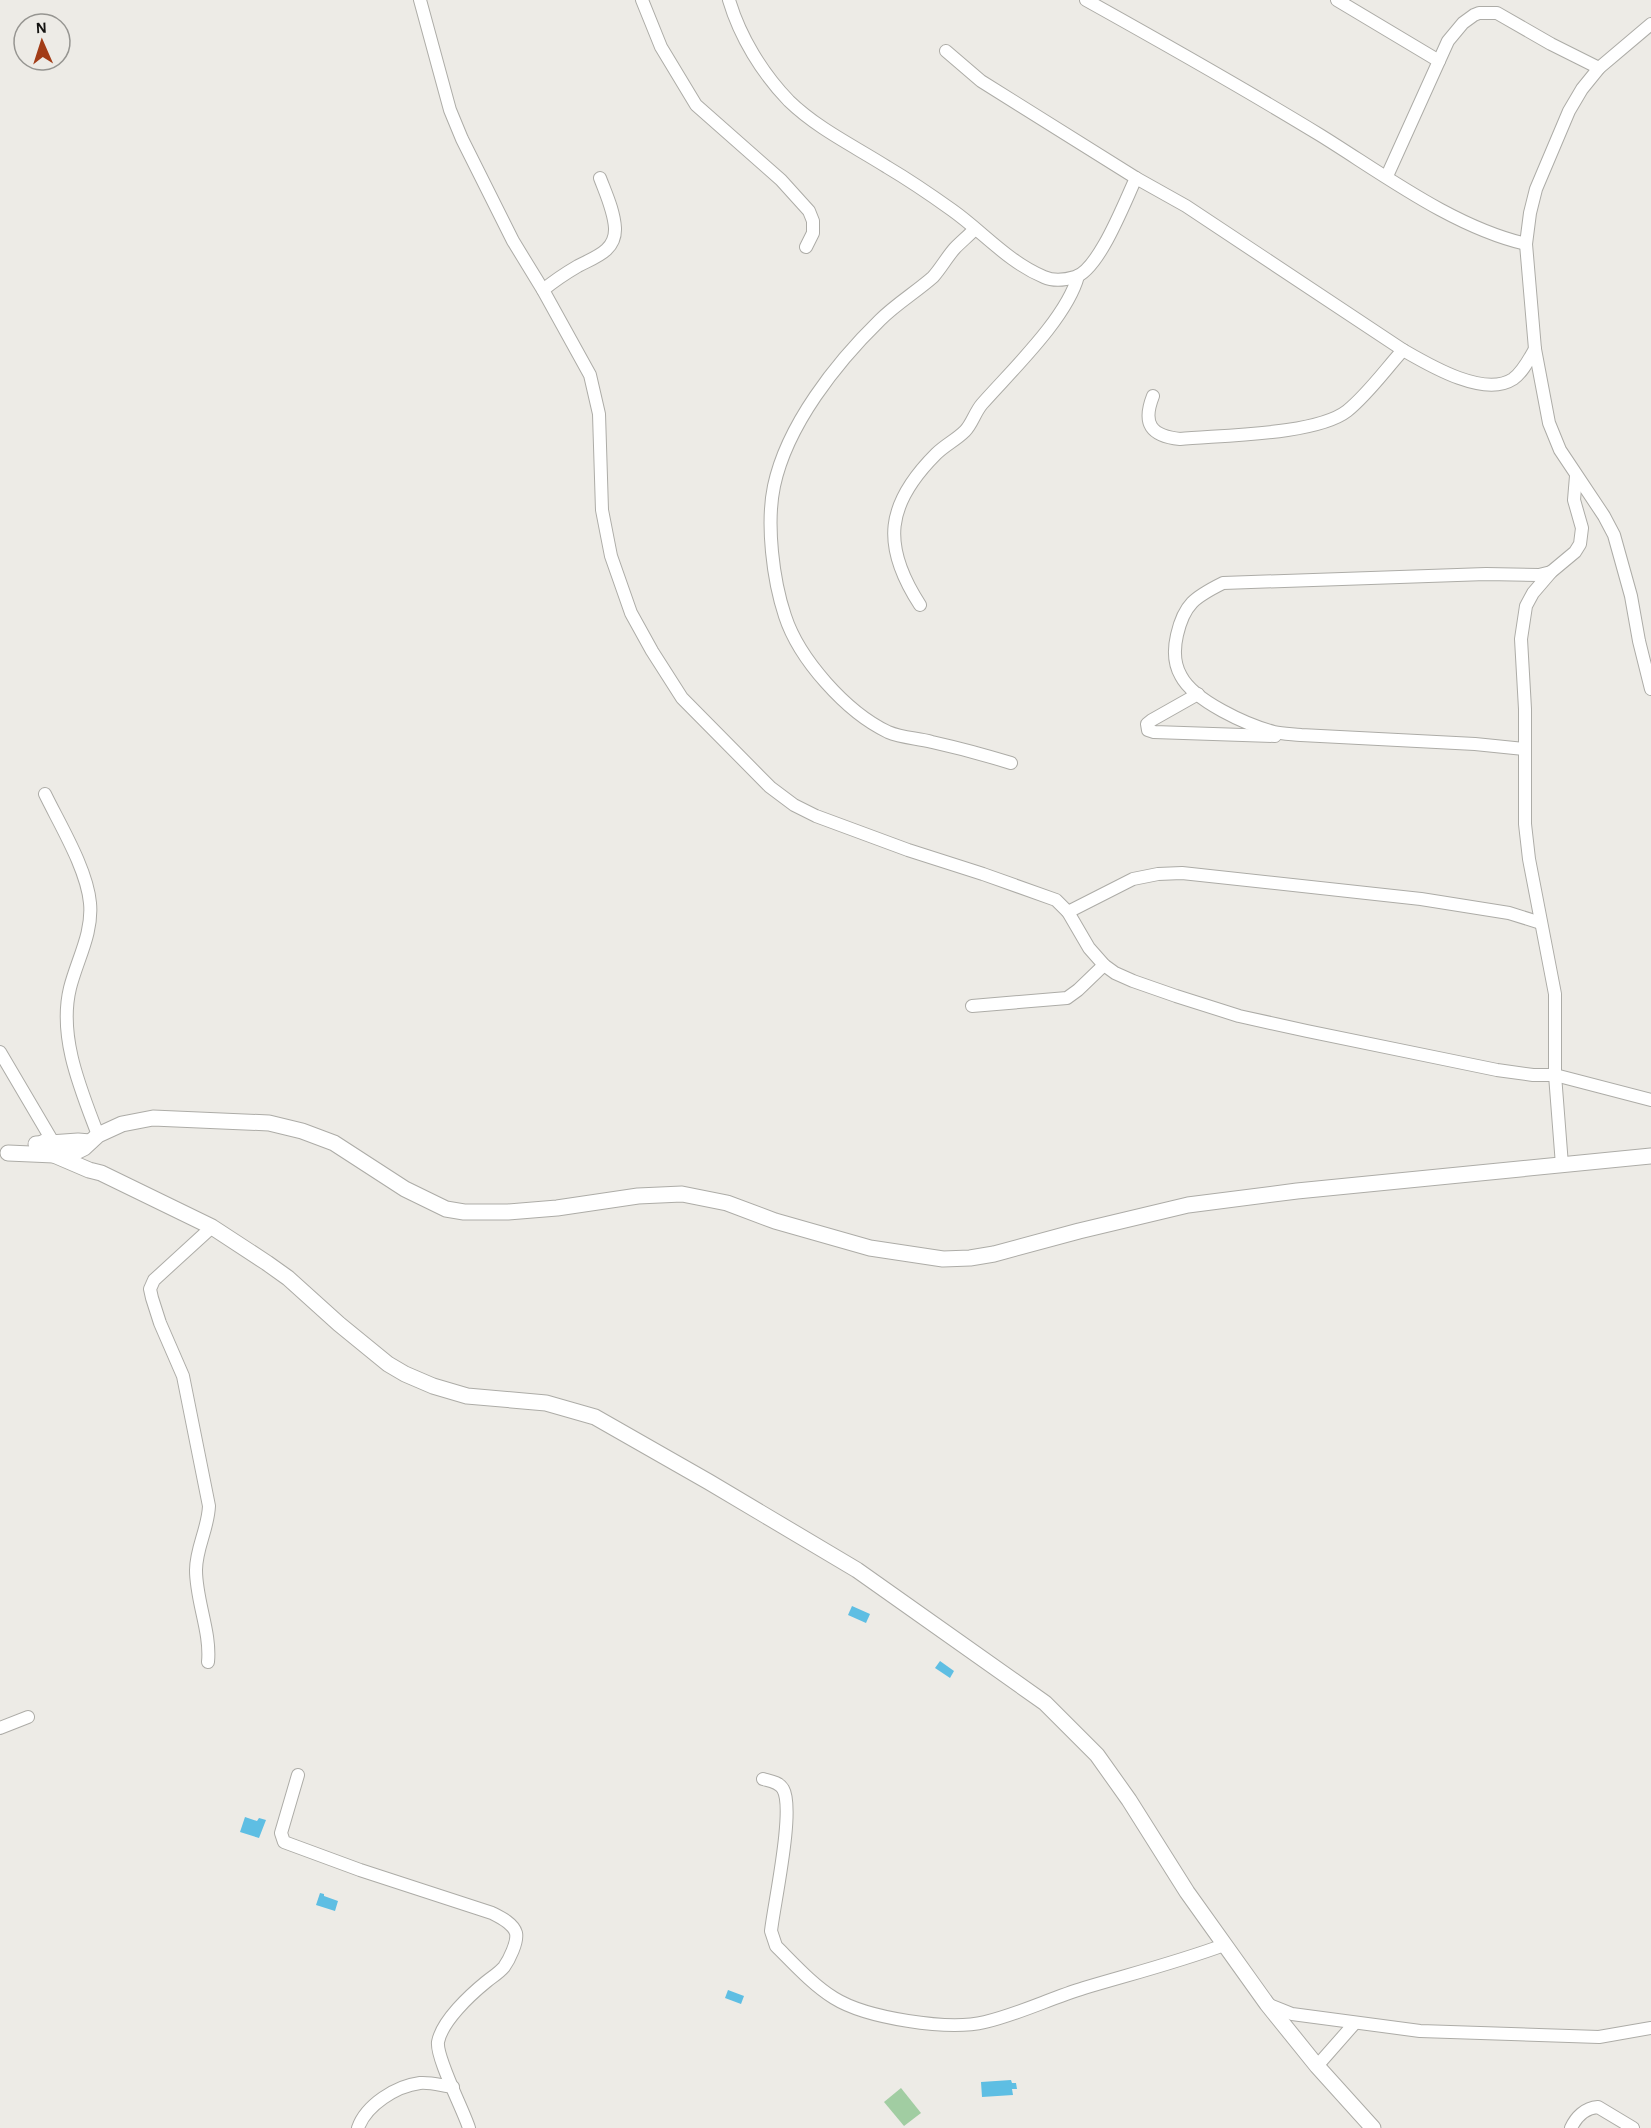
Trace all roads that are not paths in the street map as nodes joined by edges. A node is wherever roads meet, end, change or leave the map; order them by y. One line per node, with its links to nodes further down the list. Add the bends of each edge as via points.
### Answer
1 (420, 0): 18 (street, via 450,110 462,139 513,241)
2 (642, 0): 16 (street, via 661,47 696,105 781,180 809,211 813,233)
3 (729, 0): 14 (street, via 735,20 759,64 790,101 838,140 888,167)
4 (1086, 0): 11 (street)
5 (1337, 0): 9 (street)
6 (1477, 6): 9 (street, via 1449,41); 10 (street)
7 (1651, 24): 10 (street)
8 (946, 51): 13 (street, via 981,81)
9 (1439, 62): 11 (street)
10 (1599, 68): 15 (street, via 1569,111 1545,166 1530,213)
11 (1387, 176): 15 (street, via 1482,230)
12 (600, 178): 18 (street, via 612,213 613,240 606,251)
13 (1136, 178): 17 (street, via 1098,256); 20 (street, via 1215,224)
14 (975, 230): 17 (street, via 1045,278); 29 (street, via 933,277 880,320 806,410 793,432 774,489 772,558 778,597 789,629 814,670 846,701 887,732)
15 (1526, 244): 19 (street)
16 (806, 247)
17 (1078, 276): 24 (street, via 1068,299 1033,348 980,407 966,430 937,453 916,477 899,503 894,536 897,557)
18 (543, 290): 31 (street, via 590,375 597,397 602,510 622,591 652,651 682,698 754,774 794,805 908,850 1037,892 1056,900)
19 (1535, 349): 20 (street, via 1512,379 1494,384 1459,378); 22 (street, via 1549,423)
20 (1403, 350): 21 (street, via 1346,411 1290,430 1166,437 1150,426 1146,412)
21 (1153, 396)
22 (1576, 476): 23 (street, via 1574,500 1582,536 1575,552); 25 (street, via 1614,535)
23 (1551, 572): 26 (street, via 1223,583 1198,595 1181,617 1174,645 1181,676); 28 (street, via 1533,593 1523,618)
24 (920, 605)
25 (1651, 689)
26 (1198, 694): 27 (street, via 1240,719 1274,732); 27 (street, via 1152,720 1147,724 1148,730)
27 (1301, 735): 28 (street)
28 (1524, 748): 32 (street, via 1525,824)
29 (1011, 763)
30 (45, 794): 38 (street, via 89,889 86,942 67,1008 69,1041)
31 (1068, 912): 32 (street, via 1133,879 1182,873 1421,899 1509,913); 33 (street)
32 (1540, 923): 36 (street, via 1555,994)
33 (1104, 965): 34 (street, via 1067,998); 36 (street, via 1133,981 1239,1016 1497,1070)
34 (972, 1006)
35 (0, 1052): 39 (street)
36 (1555, 1075): 37 (street); 42 (street)
37 (1651, 1100)
38 (94, 1139): 39 (street); 42 (street, via 122,1124 153,1118 269,1123 334,1143 405,1189 446,1209 508,1212 682,1194 727,1203 870,1248 943,1258 994,1254 1188,1205)
39 (59, 1146): 40 (street, via 24,1146); 43 (street); 43 (street, via 89,1170)
40 (4, 1155)
41 (1651, 1156): 42 (street)
42 (1563, 1165)
43 (101, 1173): 44 (street)
44 (212, 1227): 45 (street, via 154,1280 150,1289 183,1377 208,1497 207,1526 196,1568); 50 (street, via 288,1278 339,1324 405,1374 468,1396 546,1403 596,1417 857,1570 934,1623 1045,1703 1097,1755)
45 (208, 1662)
46 (28, 1718): 47 (street)
47 (0, 1728)
48 (298, 1775): 55 (street, via 281,1833 284,1842 492,1913 516,1933 504,1967 467,2000 442,2032 439,2056)
49 (763, 1779): 50 (street, via 784,1790 787,1808 771,1938 832,1998 855,2008 914,2021 982,2023)
50 (1224, 1945): 51 (street)
51 (1267, 2004): 52 (street, via 1292,2014); 54 (street)
52 (1354, 2024): 53 (street, via 1420,2031 1574,2037); 54 (street)
53 (1651, 2028)
54 (1317, 2066): 58 (street)
55 (453, 2087): 56 (street, via 420,2083 391,2093 368,2109); 57 (street)
56 (358, 2128)
57 (469, 2128)
58 (1373, 2128)
59 (1570, 2128): 60 (street, via 1585,2110 1598,2107)
60 (1633, 2128)

